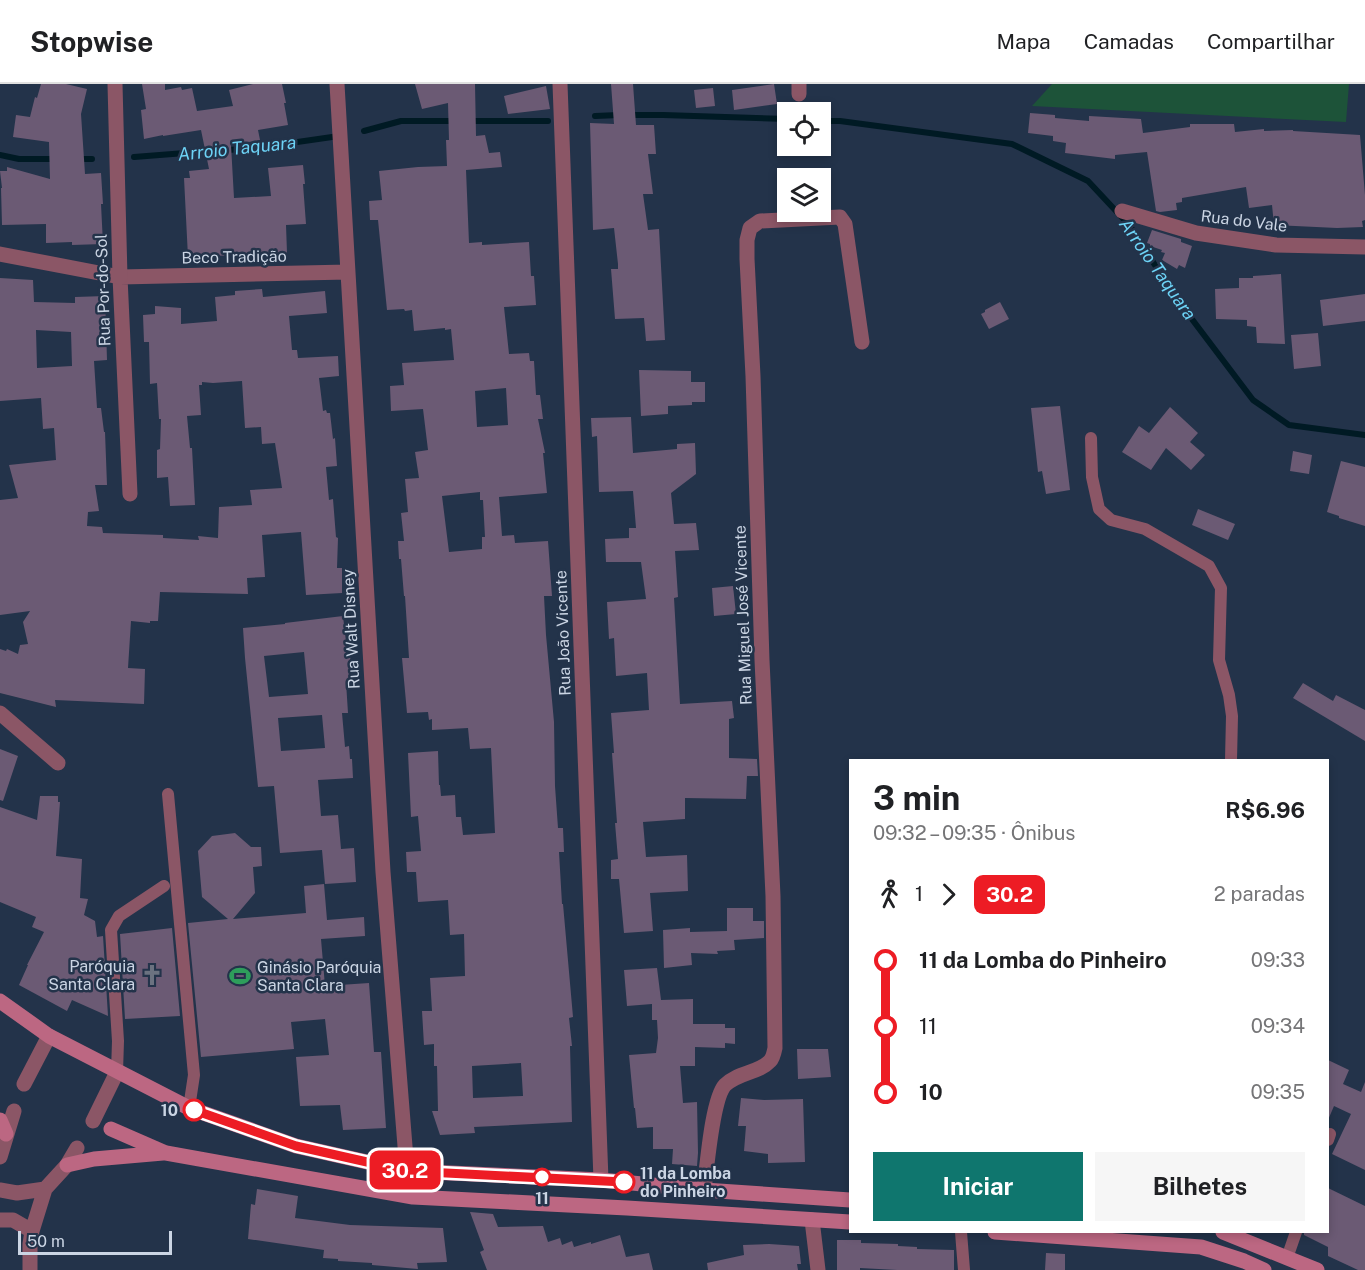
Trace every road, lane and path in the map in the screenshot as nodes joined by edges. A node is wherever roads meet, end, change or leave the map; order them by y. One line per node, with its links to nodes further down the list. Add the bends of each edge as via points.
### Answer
1 (115, 84): 8 (street, Rua Por-do-Sol)
2 (337, 84): 7 (street, Rua Walt Disney)
3 (560, 84): 31 (street, Rua João Vicente)
4 (1122, 211): 5 (street, Rua do Vale, via 1196,234 1276,244)
5 (1365, 247)
6 (0, 254): 8 (street, Beco Tradição)
7 (348, 272): 8 (street, Beco Tradição); 30 (street, Rua Walt Disney, via 383,872)
8 (120, 277): 11 (street, Rua Por-do-Sol)
9 (862, 342): 34 (street, Rua Miguel José Vicente, via 845,224 840,216 760,221 750,228 747,259 773,896 775,1048 772,1060 764,1066 737,1076 724,1086 715,1107)
10 (1091, 438): 13 (lane, via 1092,477 1099,509 1111,520 1145,529 1209,566 1221,588 1219,660 1232,716)
11 (130, 495)
12 (0, 713): 14 (street)
13 (1231, 759)
14 (58, 764)
15 (168, 794): 21 (lane, via 194,1075)
16 (164, 886): 19 (lane, via 119,916 111,930)
17 (0, 1001): 18 (main road)
18 (49, 1036): 19 (main road); 20 (street)
19 (117, 1072): 21 (main road); 23 (street)
20 (24, 1084)
21 (189, 1108): 30 (main road, via 296,1146)
22 (14, 1112): 24 (street)
23 (93, 1121)
24 (3, 1127): 28 (street)
25 (111, 1129): 27 (main road)
26 (77, 1148): 29 (street)
27 (166, 1153): 29 (main road); 37 (main road, via 413,1197)
28 (0, 1157)
29 (67, 1165): 32 (street)
30 (407, 1171): 31 (main road)
31 (601, 1180): 34 (main road)
32 (45, 1189): 33 (street, via 16,1193); 39 (street)
33 (0, 1190)
34 (704, 1190): 35 (main road)
35 (849, 1200)
36 (0, 1220): 39 (street, via 13,1220)
37 (812, 1220): 38 (main road); 47 (street)
38 (849, 1222)
39 (32, 1231): 46 (street)
40 (961, 1233): 48 (lane)
41 (1009, 1233): 45 (main road, via 1201,1247)
42 (1225, 1233): 44 (main road)
43 (1296, 1233): 44 (lane)
44 (1287, 1258): 50 (main road)
45 (1242, 1265): 49 (main road)
46 (30, 1270)
47 (818, 1270)
48 (964, 1270)
49 (1264, 1270)
50 (1317, 1270)

